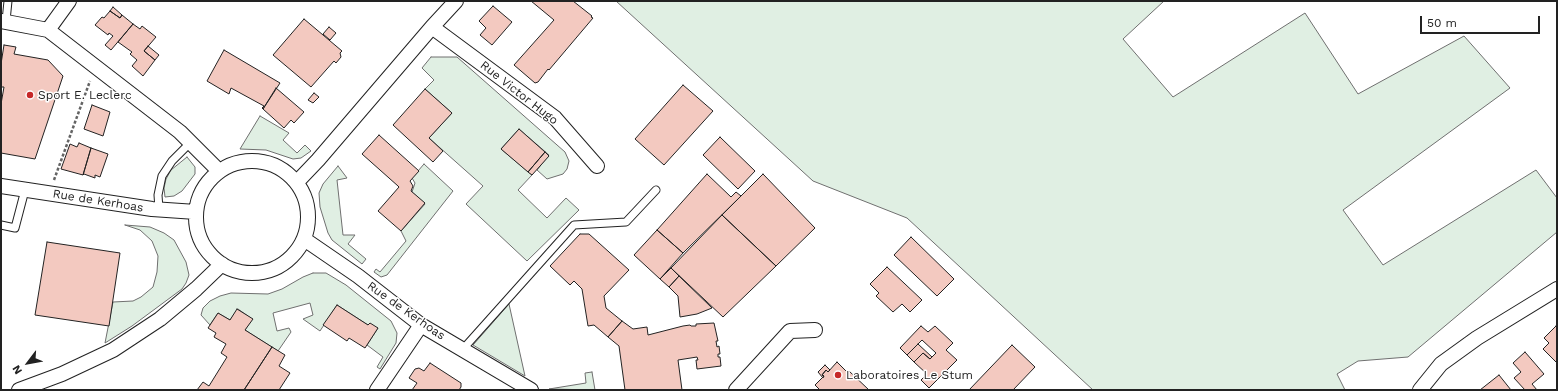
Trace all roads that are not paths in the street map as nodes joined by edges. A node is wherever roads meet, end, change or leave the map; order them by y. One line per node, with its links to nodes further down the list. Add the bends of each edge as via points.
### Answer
1 (8, 1): 4 (lane)
2 (69, 1): 6 (street)
3 (456, 1): 5 (street)
4 (4, 21): 6 (street)
5 (432, 28): 8 (street, Rue Victor Hugo, via 554,118); 10 (street)
6 (48, 30): 7 (street)
7 (191, 142): 9 (street); 14 (lane, via 172,161 162,176 158,195)
8 (597, 166)
9 (219, 171): 10 (street, via 233,163 264,161 279,167); 15 (street, via 207,182)
10 (297, 182): 17 (street, via 308,206 309,222)
11 (1, 186): 12 (street, Rue de Kerhoas)
12 (25, 190): 14 (street, Rue de Kerhoas); 16 (lane, via 15,228)
13 (656, 190): 22 (lane, via 626,222 574,225)
14 (159, 209): 15 (street, Rue de Kerhoas)
15 (196, 212): 18 (street, via 202,242 210,254)
16 (1, 225)
17 (304, 239): 18 (street, via 294,255 278,267 260,273 240,272); 20 (street, Rue de Kerhoas, via 358,276)
18 (222, 264): 23 (street, via 160,319 113,350 62,374)
19 (1557, 289): 27 (street, via 1477,338 1441,364)
20 (421, 325): 22 (street, Rue de Kerhoas); 24 (street)
21 (815, 330): 26 (street, via 790,331)
22 (463, 349): 25 (street, Rue de Kerhoas)
23 (19, 390)
24 (377, 390)
25 (532, 390)
26 (736, 390)
27 (1420, 390)

